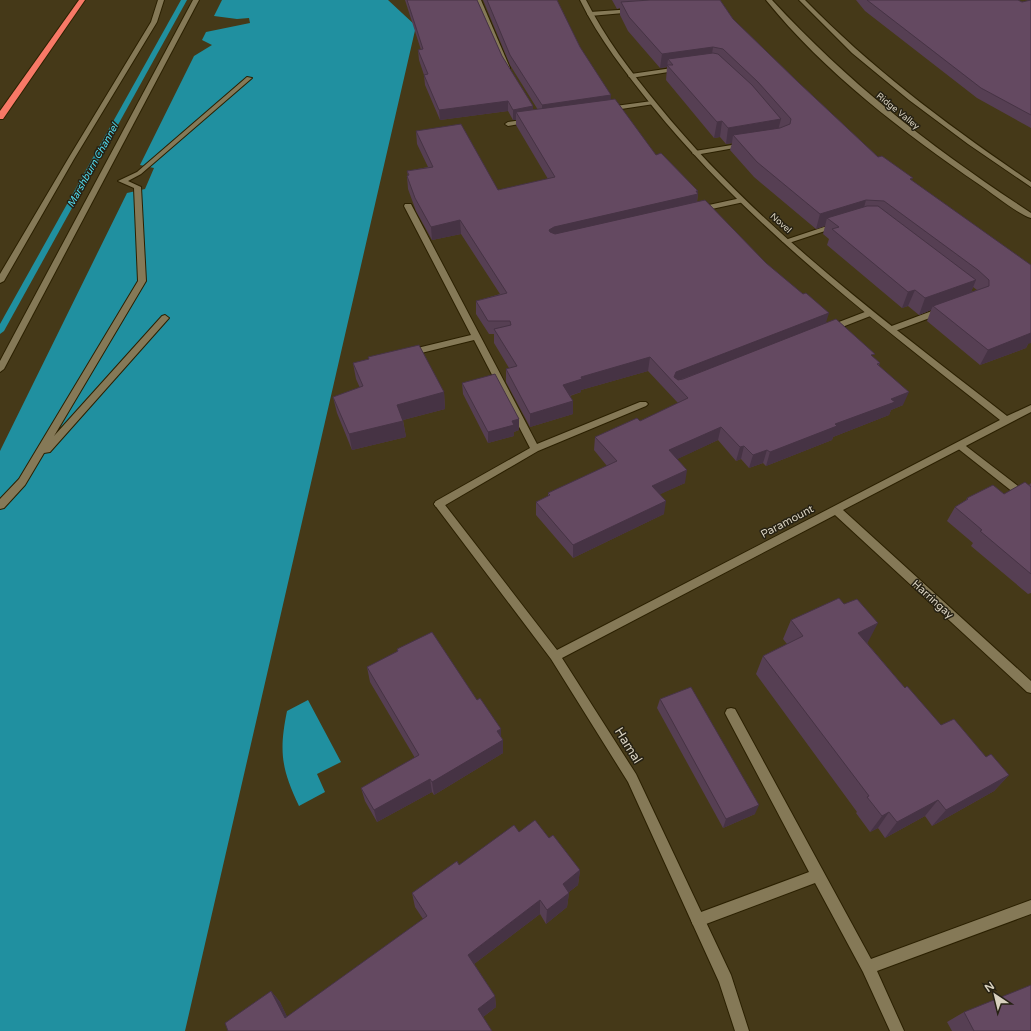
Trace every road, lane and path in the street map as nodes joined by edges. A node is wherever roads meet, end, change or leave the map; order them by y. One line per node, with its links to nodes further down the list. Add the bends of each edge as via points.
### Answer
1 (82, 0): 16 (highway)
2 (161, 0): 28 (street, via 154,22)
3 (196, 0): 36 (street)
4 (478, 0): 11 (street)
5 (583, 0): 9 (street, Novel)
6 (769, 0): 25 (street, Ridge Valley, via 830,65 887,114 961,170)
7 (802, 0): 21 (street, Ridge Valley, via 883,76 973,146)
8 (641, 11): 9 (street)
9 (590, 14): 12 (street, Novel)
10 (689, 67): 12 (street)
11 (510, 73)
12 (631, 76): 14 (street, Novel)
13 (249, 78): 42 (street, via 139,173 122,181 137,187 142,281)
14 (652, 103): 15 (street); 20 (street, Novel)
15 (604, 110)
16 (0, 117)
17 (539, 119): 18 (street)
18 (508, 124)
19 (748, 144): 20 (street)
20 (695, 153): 22 (street, Novel)
21 (1031, 185)
22 (741, 200): 24 (street); 27 (street, Novel)
23 (408, 206): 34 (street)
24 (692, 211)
25 (1031, 216)
26 (842, 224): 27 (street)
27 (786, 241): 30 (street, Novel)
28 (0, 281)
29 (949, 308): 32 (street)
30 (870, 313): 32 (street, Novel); 33 (street)
31 (166, 318): 42 (street)
32 (892, 329): 39 (street, Novel)
33 (820, 332)
34 (476, 337): 35 (street); 41 (street)
35 (400, 355)
36 (0, 369)
37 (643, 404): 41 (street)
38 (1031, 408): 39 (street, Paramount)
39 (1007, 421): 40 (street, Paramount)
40 (959, 445): 43 (street); 45 (street, Paramount)
41 (535, 449): 46 (street, Hamal, via 439,504)
42 (29, 470): 44 (street, via 22,482)
43 (1031, 501)
44 (0, 505)
45 (836, 510): 46 (street, Paramount); 47 (street, Harringay)
46 (555, 656): 51 (street, Hamal, via 632,778)
47 (1031, 688)
48 (731, 713): 49 (street)
49 (818, 875): 51 (street); 52 (street)
50 (1031, 907): 52 (street)
51 (698, 920): 53 (street, Hamal, via 726,980)
52 (868, 967): 54 (street)
53 (738, 1030)
54 (897, 1031)

